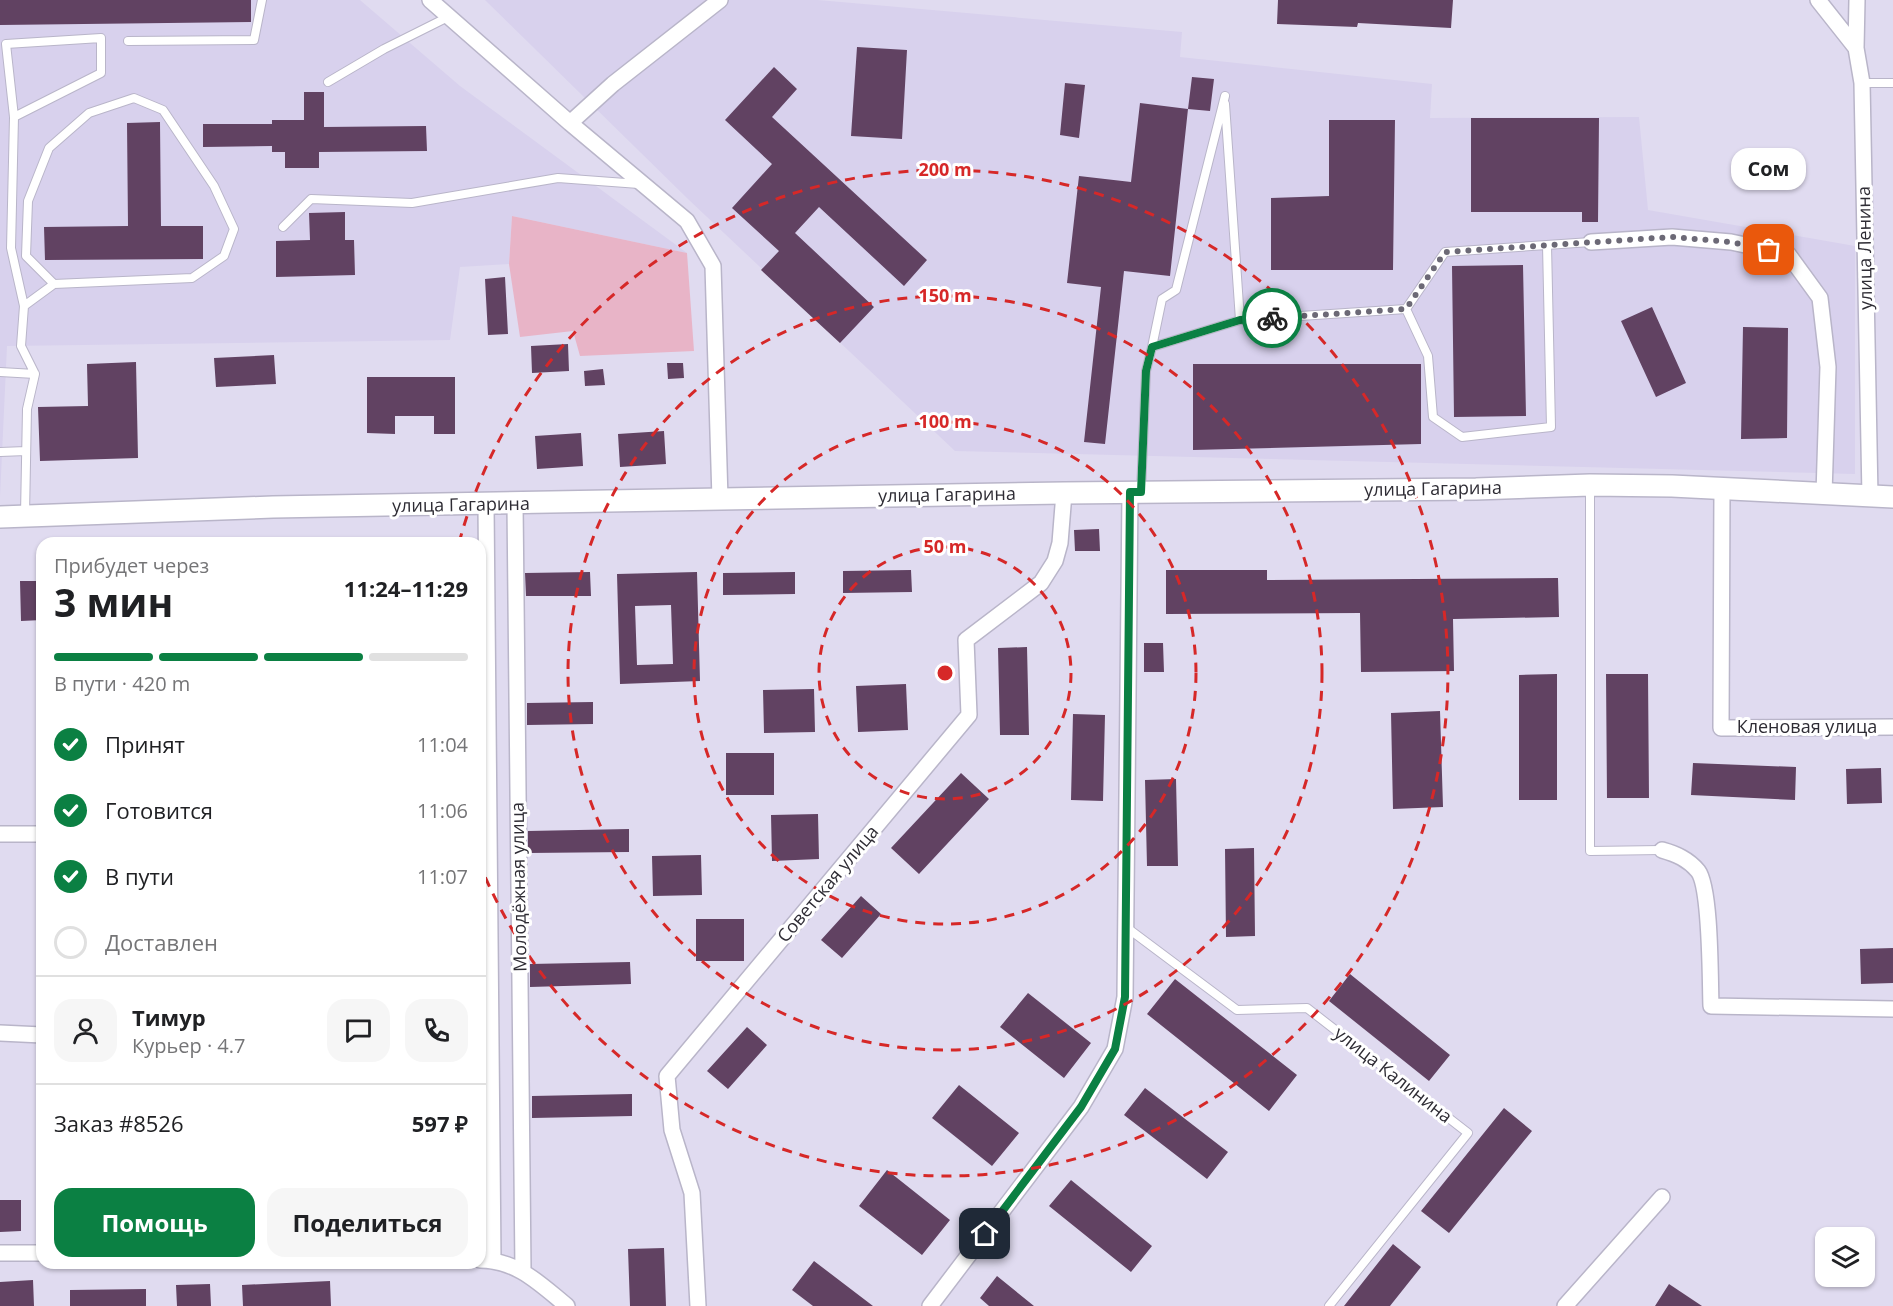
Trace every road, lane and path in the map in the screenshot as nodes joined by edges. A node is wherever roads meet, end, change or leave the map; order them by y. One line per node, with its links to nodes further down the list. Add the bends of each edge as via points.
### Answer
1 (262, 0): 7 (lane, via 254,40)
2 (430, 0): 6 (street)
3 (720, 0): 13 (street)
4 (1818, 0): 8 (street)
5 (1857, 0): 8 (street, улица Ленина)
6 (448, 17): 9 (lane); 13 (street)
7 (128, 41)
8 (1856, 48): 11 (street, улица Ленина)
9 (328, 82)
10 (1893, 82): 11 (lane)
11 (1862, 83): 32 (street, улица Ленина)
12 (14, 117): 12 (lane, via 6,44 100,38 101,73); 19 (lane, via 11,248)
13 (570, 123): 14 (street)
14 (643, 185): 15 (lane, via 558,178 412,203 311,199); 34 (street, via 687,221 713,266)
15 (283, 227)
16 (1591, 242): 17 (lane); 31 (street, via 1672,237 1731,242 1788,254 1820,298 1828,367)
17 (1547, 245): 20 (lane, via 1445,252); 20 (lane, via 1551,427 1462,437 1433,417 1428,356)
18 (54, 285): 18 (lane, via 192,278 224,256 234,230 214,186 163,110 134,98 89,113 49,148 28,201 26,256); 19 (lane)
19 (24, 306): 24 (lane, via 21,346)
20 (1406, 309): 21 (lane)
21 (1240, 320): 22 (lane); 22 (lane, via 1225,96 1176,290 1162,299)
22 (1152, 347): 29 (lane, via 1146,371)
23 (0, 372): 24 (lane)
24 (35, 374): 25 (lane, via 27,409)
25 (26, 451): 26 (lane); 37 (lane)
26 (0, 452)
27 (1590, 485): 28 (main road, улица Гагарина); 29 (main road, улица Гагарина); 42 (lane, via 1590,851)
28 (1722, 488): 31 (main road, улица Гагарина); 39 (street, Кленовая улица, via 1721,728)
29 (1136, 492): 30 (main road, улица Гагарина); 43 (street)
30 (1064, 493): 34 (main road, улица Гагарина); 53 (street, Советская улица, via 1060,543 1055,561 1041,583 966,640 969,715 667,1076 672,1130 692,1193)
31 (1824, 494): 32 (main road, улица Гагарина)
32 (1870, 496): 33 (main road, улица Гагарина)
33 (1893, 497)
34 (720, 499): 35 (main road, улица Гагарина)
35 (515, 504): 36 (main road, улица Гагарина); 51 (street, Молодёжная улица)
36 (486, 505): 37 (main road, улица Гагарина, via 273,507); 50 (street, Молодёжная улица)
37 (24, 517): 38 (main road, улица Гагарина)
38 (0, 518)
39 (1893, 727)
40 (0, 834): 41 (street)
41 (36, 834)
42 (1662, 850): 44 (street, via 1679,855 1699,872 1707,905 1711,1006)
43 (1126, 927): 54 (street, via 1125,997 1115,1049 1081,1107); 55 (lane, улица Калинина, via 1237,1010 1307,1008 1468,1132)
44 (1893, 1009)
45 (0, 1034): 46 (street)
46 (36, 1035)
47 (1662, 1197): 56 (street)
48 (0, 1253): 49 (street)
49 (36, 1253)
50 (486, 1260): 51 (street)
51 (523, 1270): 52 (street)
52 (567, 1306)
53 (698, 1306)
54 (930, 1306)
55 (1329, 1306)
56 (1565, 1306)

